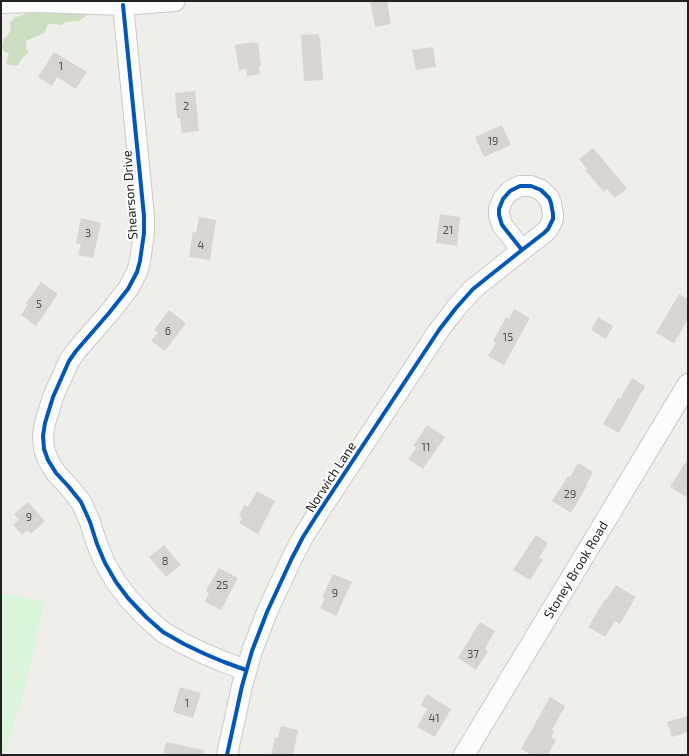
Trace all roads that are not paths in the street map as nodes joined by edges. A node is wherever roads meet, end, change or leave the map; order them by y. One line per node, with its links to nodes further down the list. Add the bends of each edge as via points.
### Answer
1 (175, 1): 3 (street)
2 (1, 3): 3 (street)
3 (123, 6): 6 (street, Shearson Drive, via 144,216 140,261 128,289 66,366 48,409 43,436 44,449 56,473 81,502 105,562 132,603 163,632 184,644)
4 (522, 250): 6 (street, Norwich Lane, via 473,289 439,330 315,518 292,558 267,612)
5 (688, 384): 8 (street, Stoney Brook Road)
6 (246, 670): 7 (street, Norwich Lane)
7 (227, 755)
8 (464, 755)

